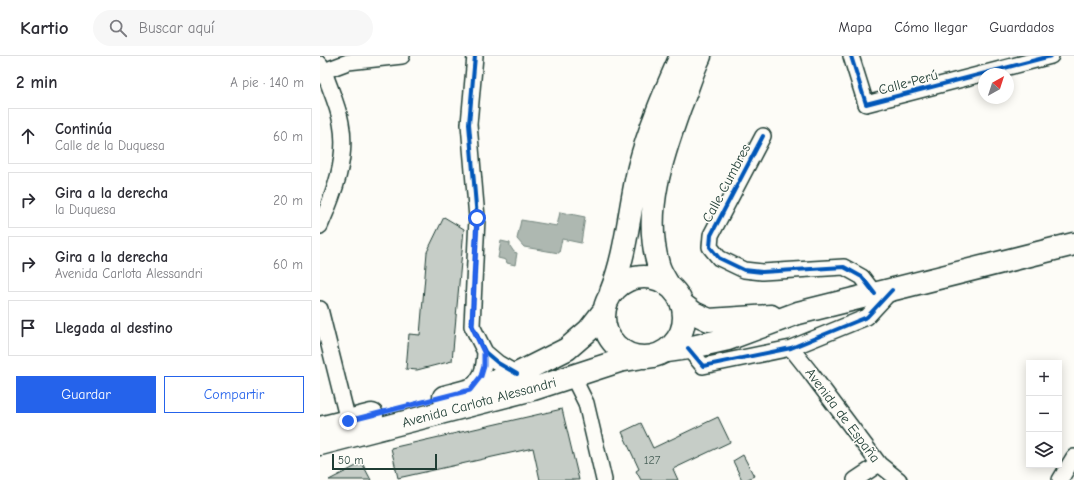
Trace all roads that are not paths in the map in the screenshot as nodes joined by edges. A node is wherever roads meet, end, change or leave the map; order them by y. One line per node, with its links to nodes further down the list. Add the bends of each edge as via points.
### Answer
1 (402, 56): 7 (street)
2 (475, 56): 20 (street, via 469,124 477,218 472,326)
3 (681, 56): 13 (main road, via 656,112 639,168 619,271)
4 (700, 56): 11 (main road, via 658,173 653,208 653,242 658,266)
5 (851, 56): 6 (street, Calle Perú, via 866,104)
6 (1052, 56)
7 (322, 67): 9 (street, via 341,122 344,146 341,167)
8 (763, 136): 12 (street, Calle Cumbres, via 711,235 710,247 719,258 744,270 762,272 844,267)
9 (320, 226)
10 (1074, 244): 12 (main road)
11 (669, 286): 13 (main road, via 658,279 632,278 621,284); 14 (main road)
12 (884, 292): 16 (main road); 18 (street, via 867,316)
13 (607, 302): 21 (main road, via 603,324 608,336 625,354); 22 (main road, Avenida Carlota Alessandri, via 589,330 567,349)
14 (682, 304): 16 (main road, via 709,320); 19 (main road, via 682,330 676,342)
15 (320, 309): 25 (street)
16 (798, 313): 17 (main road, via 728,339)
17 (688, 348): 18 (street, via 703,366); 19 (main road)
18 (791, 348): 29 (street, Avenida de España)
19 (667, 351): 21 (main road, via 658,356)
20 (484, 352): 22 (street); 24 (street, via 481,376)
21 (637, 358): 23 (main road, Avenida Carlota Alessandri, via 619,361)
22 (517, 374): 24 (main road, Avenida Carlota Alessandri)
23 (573, 377): 27 (main road, Avenida Carlota Alessandri); 30 (street, via 586,403)
24 (470, 390): 25 (main road, Avenida Carlota Alessandri)
25 (348, 421): 26 (main road, Avenida Carlota Alessandri)
26 (320, 428)
27 (320, 444)
28 (1074, 457): 33 (street)
29 (879, 464): 31 (street); 32 (street, Avenida de España)
30 (604, 480)
31 (855, 480)
32 (899, 480)
33 (1060, 480)

